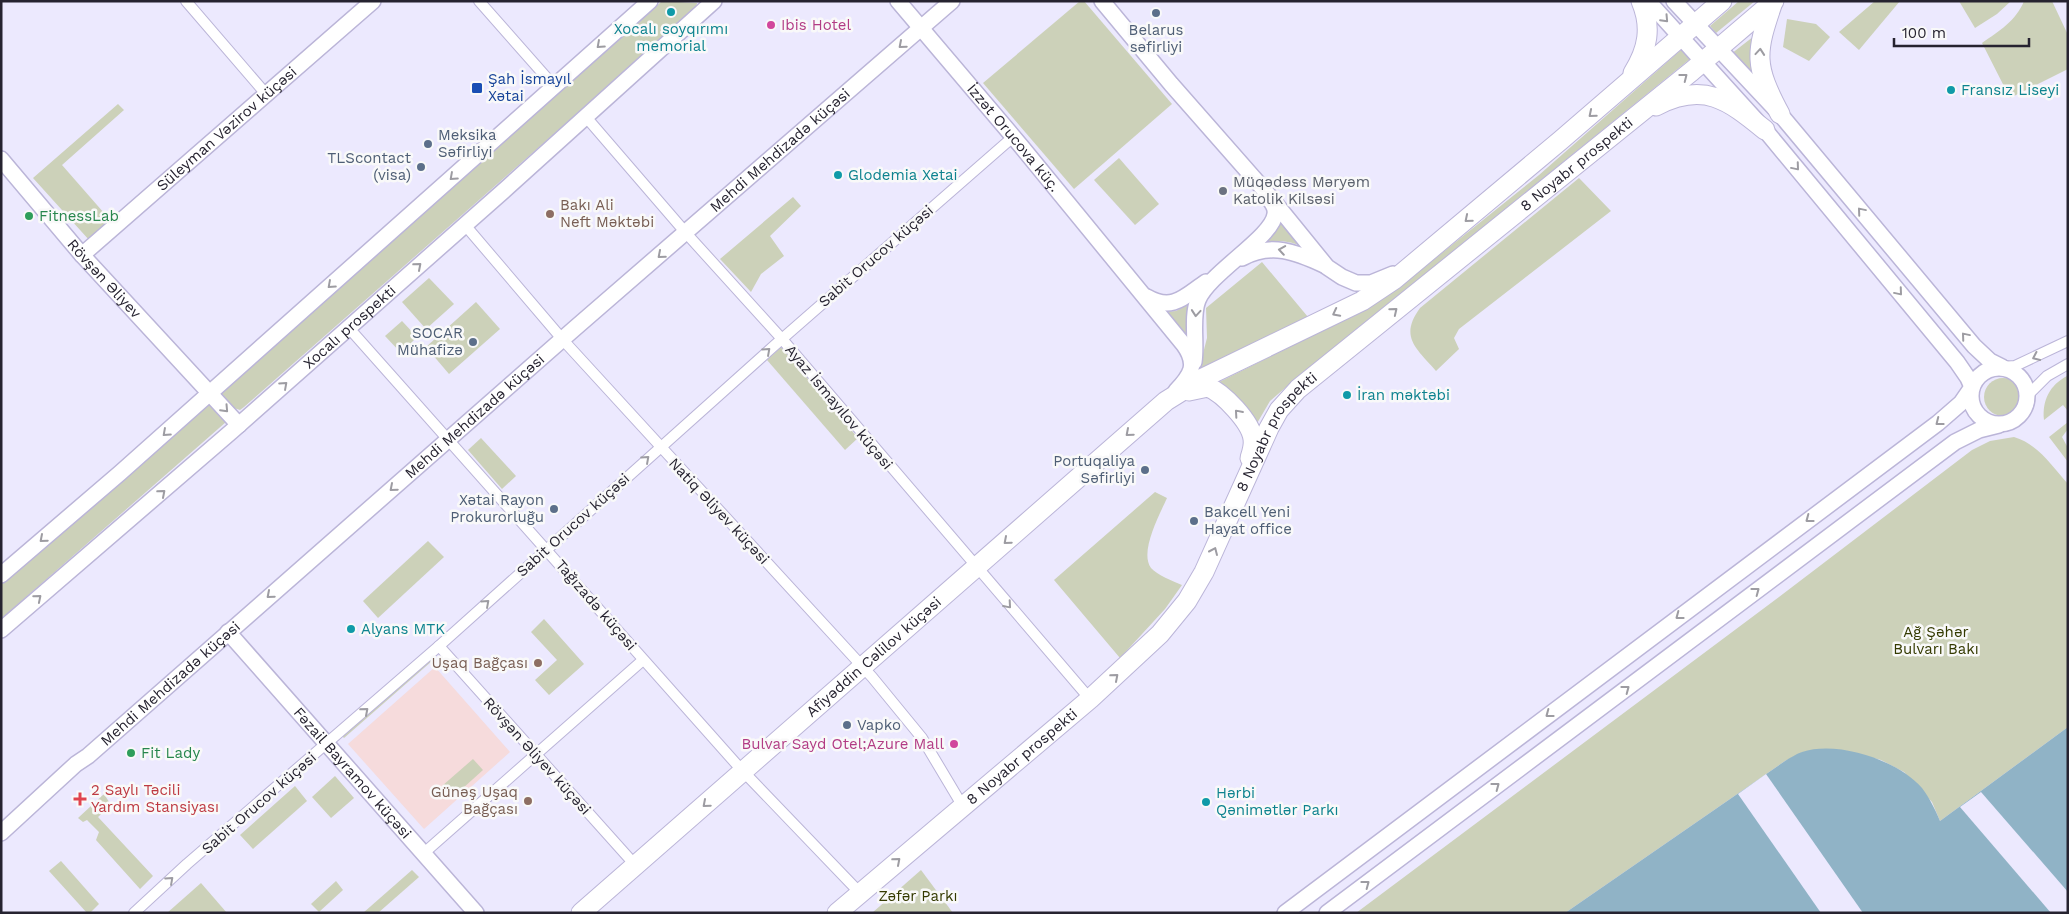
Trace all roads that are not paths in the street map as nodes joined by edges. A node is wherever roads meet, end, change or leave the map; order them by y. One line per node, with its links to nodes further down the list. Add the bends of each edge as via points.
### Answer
1 (186, 1): 23 (street)
2 (373, 1): 23 (main road, Süleyman Vəzirov küçəsi)
3 (479, 1): 22 (street)
4 (650, 1): 22 (main road, one-way to 22)
5 (705, 1): 16 (main road)
6 (711, 1): 16 (main road, Xocalı prospekti)
7 (714, 1): 16 (main road, Xocalı prospekti)
8 (898, 1): 18 (main road, İzzət Orucova küç.)
9 (952, 1): 18 (main road, Mehdi Mehdizadə küçəsi)
10 (1102, 1): 31 (main road)
11 (1641, 1): 24 (highway, via 1647,18 1648,40 1639,64)
12 (1648, 1): 19 (main road, one-way to 19)
13 (1674, 1): 17 (main road)
14 (1722, 1): 17 (highway, 8 Noyabr prospekti)
15 (1774, 1): 20 (highway, 8 Noyabr prospekti); 25 (highway, one-way to 15, via 1762,77 1759,62 1763,32)
16 (695, 18): 26 (main road, Xocalı prospekti)
17 (1696, 23): 19 (highway, 8 Noyabr prospekti); 20 (main road)
18 (921, 28): 29 (main road, İzzət Orucova küç.); 33 (main road, Mehdi Mehdizadə küçəsi, one-way to 33)
19 (1681, 36): 21 (main road); 24 (highway, 8 Noyabr prospekti)
20 (1719, 48): 21 (highway, 8 Noyabr prospekti); 25 (main road)
21 (1704, 61): 27 (highway, 8 Noyabr prospekti, one-way to 21); 28 (main road)
22 (554, 86): 47 (main road, one-way to 47)
23 (266, 94): 34 (main road, Süleyman Vəzirov küçəsi)
24 (1616, 94): 35 (highway, 8 Noyabr prospekti, one-way to 35)
25 (1780, 114): 45 (main road, one-way to 25, via 1974,346)
26 (586, 117): 32 (main road, Xocalı prospekti); 33 (street, Ayaz İsmayılov küçəsi)
27 (1629, 121): 28 (highway, via 1659,104 1693,94 1718,97); 54 (highway, 8 Noyabr prospekti, one-way to 27, via 1279,410 1298,389)
28 (1765, 130): 46 (main road, one-way to 46, via 1963,369)
29 (1013, 138): 38 (main road, İzzət Orucova küç.); 40 (street, Sabit Orucov küçəsi)
30 (1, 159): 34 (main road, Rövşən Əliyev)
31 (1266, 192): 36 (main road); 37 (main road, via 1275,208 1273,221)
32 (465, 225): 39 (main road, Xocalı prospekti, one-way to 32); 41 (street, Natiq Əliyev küçəsi)
33 (686, 233): 40 (street, Ayaz İsmayılov küçəsi); 41 (main road, Mehdi Mehdizadə küçəsi, one-way to 41)
34 (82, 256): 47 (main road, Rövşən Əliyev)
35 (1415, 263): 36 (main road, via 1365,284 1349,280); 49 (highway, 8 Noyabr prospekti, one-way to 49, via 1362,301 1203,378)
36 (1328, 267): 37 (main road, one-way to 37, via 1288,251 1266,249)
37 (1225, 268): 38 (main road, via 1178,302 1164,304); 44 (main road, one-way to 44, via 1198,300)
38 (1142, 293): 44 (main road, İzzət Orucova küç., via 1184,345)
39 (348, 327): 51 (main road, Xocalı prospekti, one-way to 39); 52 (street, Tağızadə küçəsi)
40 (782, 339): 53 (street, Sabit Orucov küçəsi, one-way to 40); 56 (street, Ayaz İsmayılov küçəsi)
41 (563, 340): 52 (main road, Mehdi Mehdizadə küçəsi); 53 (street, Natiq Əliyev küçəsi)
42 (2068, 341): 45 (street, one-way to 45, via 2015,366)
43 (2068, 364): 48 (street, via 2047,376)
44 (1193, 366): 49 (main road)
45 (2002, 367): 46 (main road, via 1984,372); 48 (main road, via 2017,373)
46 (1972, 387): 50 (main road, via 1972,404 1976,412 1982,419); 76 (main road, one-way to 76, via 1957,407 1938,423)
47 (210, 393): 51 (main road, Rövşən Əliyev, one-way to 51); 57 (main road, one-way to 57)
48 (2028, 395): 50 (main road, via 2019,416 2012,422)
49 (1166, 401): 54 (highway, one-way to 49, via 1252,434 1222,394 1204,387); 56 (highway, Afiyəddin Cəlilov küçəsi, one-way to 56)
50 (1999, 424): 77 (main road, one-way to 50, via 1956,442)
51 (239, 425): 58 (main road, Xocalı prospekti, one-way to 51)
52 (448, 440): 55 (street, Tağızadə küçəsi); 59 (main road, Mehdi Mehdizadə küçəsi, one-way to 59)
53 (660, 447): 55 (street, Sabit Orucov küçəsi, one-way to 53); 62 (street, Natiq Əliyev küçəsi)
54 (1247, 474): 63 (highway, 8 Noyabr prospekti, one-way to 54, via 1155,640 1187,601 1213,554)
55 (546, 548): 60 (street, Sabit Orucov küçəsi, one-way to 55); 61 (street, Tağızadə küçəsi)
56 (976, 568): 62 (highway, Afiyəddin Cəlilov küçəsi); 63 (street, Ayaz İsmayılov küçəsi, one-way to 63)
57 (1, 574)
58 (1, 630)
59 (228, 632): 64 (main road, Fəzail Bayramov küçəsi); 68 (main road, Mehdi Mehdizadə küçəsi)
60 (438, 646): 64 (street, Sabit Orucov küçəsi, one-way to 60); 65 (street, Rövşən Əliyev küçəsi)
61 (643, 660): 65 (street); 66 (street, Tağızadə küçəsi)
62 (862, 667): 66 (highway, Afiyəddin Cəlilov küçəsi); 67 (street, Natiq Əliyev küçəsi, via 922,738)
63 (1090, 699): 67 (highway, 8 Noyabr prospekti)
64 (328, 743): 69 (main road, Fəzail Bayramov küçəsi); 72 (street, Sabit Orucov küçəsi, one-way to 64)
65 (536, 754): 69 (street); 70 (street, Rövşən Əliyev küçəsi)
66 (743, 772): 70 (highway, Afiyəddin Cəlilov küçəsi, one-way to 70); 71 (street)
67 (962, 805): 71 (highway, 8 Noyabr prospekti, one-way to 67)
68 (1, 833)
69 (424, 853): 73 (main road, Fəzail Bayramov küçəsi)
70 (636, 866): 74 (highway, Afiyəddin Cəlilov küçəsi)
71 (860, 893): 75 (highway, 8 Noyabr prospekti)
72 (134, 913)
73 (476, 913)
74 (581, 913)
75 (837, 913)
76 (1285, 913)
77 (1327, 913)

